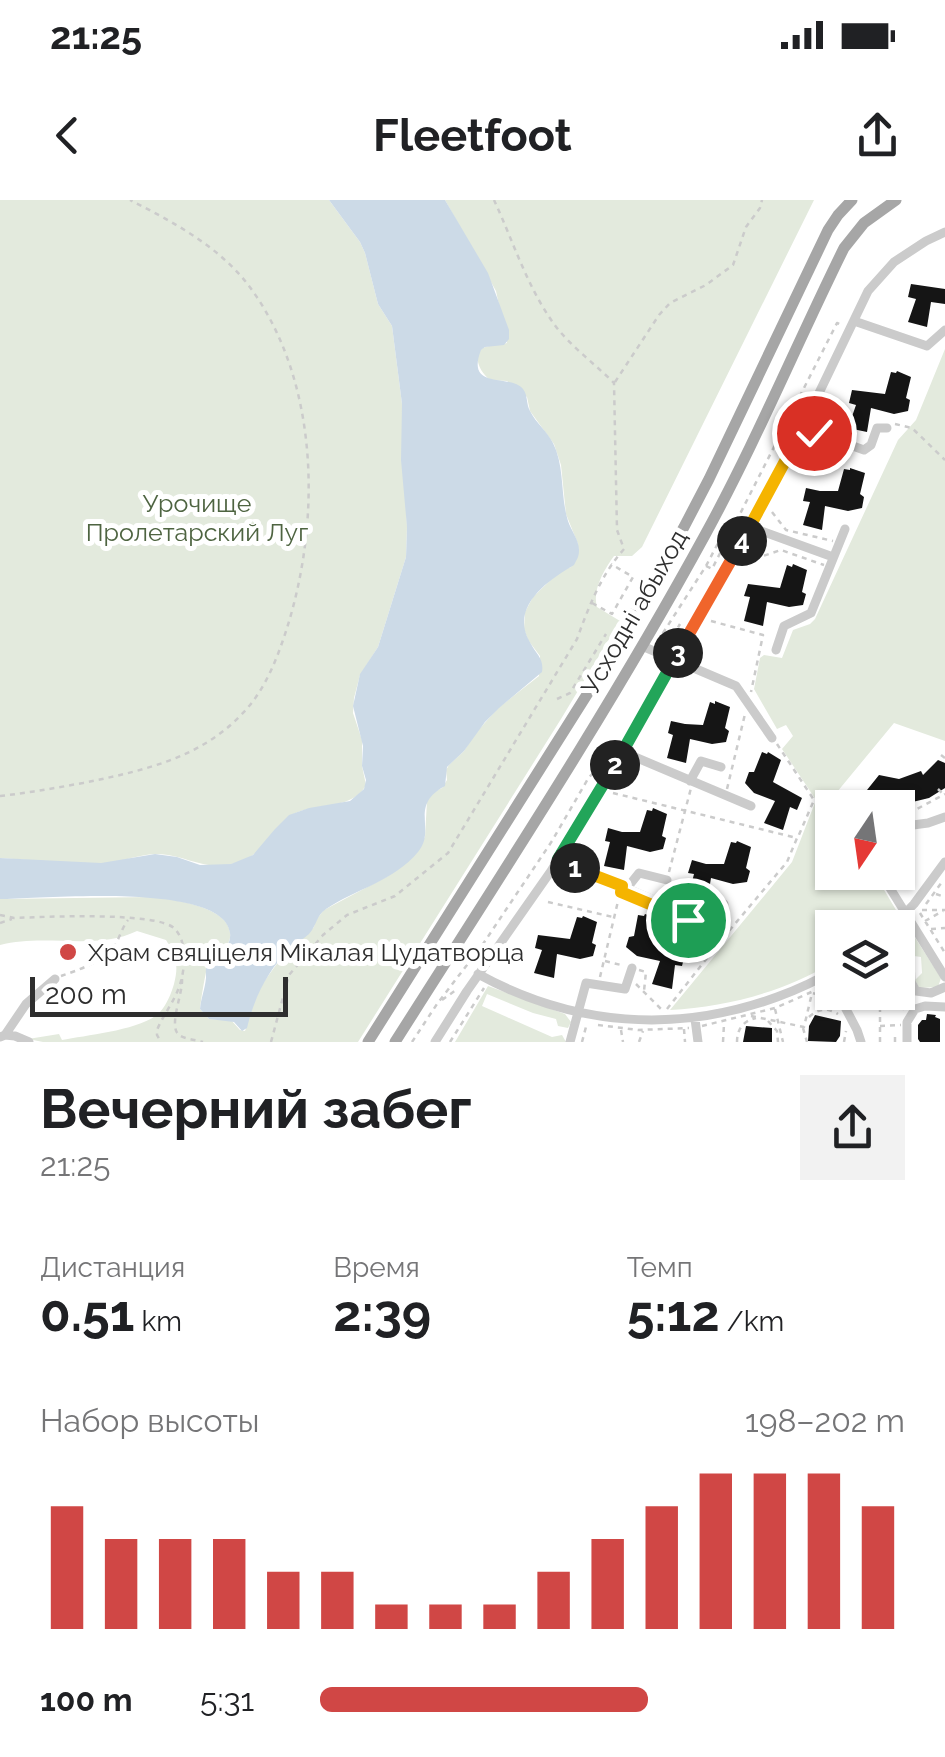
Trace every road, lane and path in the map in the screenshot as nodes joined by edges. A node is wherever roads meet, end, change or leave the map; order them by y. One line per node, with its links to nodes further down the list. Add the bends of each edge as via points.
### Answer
1 (130, 200): 45 (path, via 184,229 230,265 283,346 301,406 308,476 297,589 264,684 210,740 152,768)
2 (494, 200): 9 (path, via 541,303)
3 (762, 200): 9 (path, via 733,264 670,302)
4 (852, 200): 119 (main road, Усходні абыход, via 828,230 709,479 601,671)
5 (896, 200): 32 (main road, Усходні абыход, via 844,248 729,490)
6 (945, 232): 7 (street, via 886,270)
7 (849, 324): 8 (street, via 926,346); 12 (street); 15 (path, via 837,323)
8 (945, 330)
9 (614, 383): 25 (path, via 617,530 624,549)
10 (827, 408): 13 (path)
11 (887, 425): 12 (street, via 877,428 864,450); 16 (path, via 912,428)
12 (803, 428): 18 (street)
13 (836, 437)
14 (780, 449): 15 (path)
15 (770, 458): 20 (path)
16 (945, 460)
17 (772, 512): 22 (path, via 786,530)
18 (750, 527): 24 (street); 34 (street)
19 (845, 529): 22 (street)
20 (732, 531): 21 (path); 30 (path, via 712,569 706,566 662,633)
21 (738, 535)
22 (839, 542): 24 (street)
23 (744, 562): 24 (path, via 780,550)
24 (832, 562): 33 (street, via 811,613 784,626)
25 (610, 564): 26 (path); 26 (path, via 633,577 612,614)
26 (590, 602): 118 (path, via 577,638 448,853 395,896 348,915 324,935 289,975)
27 (711, 622): 36 (path, via 763,635)
28 (680, 624): 30 (path)
29 (606, 634): 35 (path, via 570,693)
30 (672, 638): 31 (path)
31 (678, 642)
32 (642, 646): 34 (street); 120 (main road, Усходні абыход)
33 (776, 650)
34 (674, 661): 36 (street, via 732,683); 38 (street)
35 (558, 698)
36 (748, 702): 37 (street); 46 (path)
37 (772, 738): 52 (path, via 814,800)
38 (623, 752): 41 (street); 55 (street)
39 (610, 764): 53 (path, via 589,777)
40 (721, 766): 41 (street, via 701,762)
41 (691, 781): 46 (street); 48 (path)
42 (938, 789): 44 (path)
43 (613, 793): 48 (path)
44 (945, 795): 49 (path)
45 (0, 796)
46 (726, 796): 47 (street)
47 (752, 806)
48 (684, 810): 52 (path); 59 (path)
49 (915, 810)
50 (945, 816): 51 (street)
51 (915, 826)
52 (797, 838): 78 (path, via 788,862)
53 (552, 841): 54 (path); 56 (path)
54 (560, 846)
55 (558, 859): 60 (street); 82 (street)
56 (538, 862): 58 (path); 77 (path)
57 (945, 862): 65 (street)
58 (545, 867)
59 (667, 880): 60 (street, via 639,873)
60 (624, 887): 64 (street, via 703,920); 70 (path)
61 (934, 893): 62 (path)
62 (945, 897)
63 (548, 902): 70 (path)
64 (724, 904)
65 (908, 910)
66 (944, 910): 72 (path); 72 (path, via 920,911)
67 (0, 915): 68 (path)
68 (14, 918): 69 (path); 73 (path)
69 (132, 918): 83 (path, via 109,952); 84 (path, via 175,929 183,948)
70 (614, 918): 88 (path)
71 (688, 920): 78 (path)
72 (925, 922): 75 (path)
73 (0, 923)
74 (945, 928): 75 (path)
75 (930, 929): 80 (path)
76 (915, 930): 85 (street)
77 (483, 944): 79 (path); 86 (path)
78 (718, 944): 81 (path, via 664,1013)
79 (490, 948)
80 (945, 953)
81 (631, 973): 88 (street, via 622,990)
82 (478, 974): 100 (street); 122 (street)
83 (55, 978): 112 (street)
84 (182, 978): 116 (path, via 157,1030); 117 (path, via 174,1026 181,1036)
85 (945, 978)
86 (454, 982): 93 (path); 93 (path, via 461,987)
87 (815, 983): 103 (street)
88 (598, 984): 100 (street, via 585,985)
89 (486, 985): 123 (path)
90 (945, 987): 91 (street)
91 (915, 989)
92 (815, 993): 107 (path)
93 (437, 1004): 121 (path)
94 (945, 1007): 99 (street)
95 (775, 1008): 106 (path)
96 (845, 1010): 114 (street)
97 (878, 1010): 108 (path)
98 (908, 1010): 99 (path)
99 (913, 1011): 135 (street)
100 (584, 1013): 104 (street); 124 (street); 125 (path)
101 (750, 1016): 102 (path)
102 (762, 1018): 106 (path); 131 (path, via 744,1024); 132 (path)
103 (695, 1019): 104 (street); 129 (street)
104 (683, 1020): 128 (path)
105 (724, 1022): 130 (path)
106 (778, 1022): 107 (path); 132 (path)
107 (804, 1025): 113 (path, via 810,1015 834,1012 843,1020); 133 (path)
108 (880, 1026): 109 (path); 134 (path)
109 (902, 1026)
110 (621, 1029): 126 (path)
111 (644, 1030): 127 (path)
112 (3, 1036): 115 (street)
113 (844, 1038)
114 (862, 1041)
115 (29, 1042)
116 (161, 1042)
117 (203, 1042)
118 (272, 1042)
119 (368, 1042)
120 (395, 1042)
121 (412, 1042)
122 (434, 1042)
123 (450, 1042)
124 (570, 1042)
125 (582, 1042)
126 (623, 1042)
127 (638, 1042)
128 (686, 1042)
129 (698, 1042)
130 (723, 1042)
131 (737, 1042)
132 (781, 1042)
133 (806, 1042)
134 (880, 1042)
135 (907, 1042)

